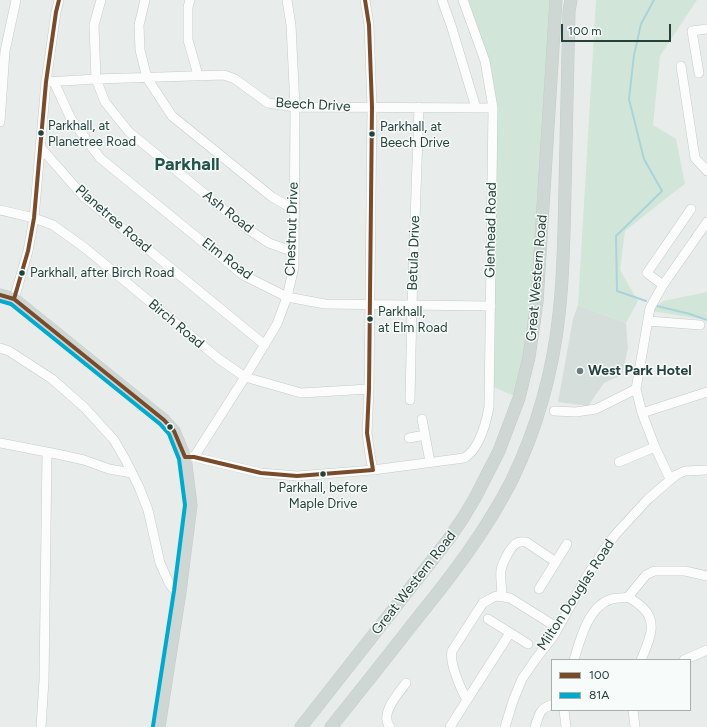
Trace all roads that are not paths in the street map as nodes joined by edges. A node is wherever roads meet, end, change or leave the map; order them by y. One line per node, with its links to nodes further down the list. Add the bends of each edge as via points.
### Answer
1 (16, 0): 24 (street, via 5,51)
2 (59, 0): 18 (street)
3 (101, 0): 17 (street, Ash Road, via 94,25)
4 (145, 0): 16 (street, via 139,25 140,50)
5 (190, 0): 15 (street, via 188,40)
6 (287, 0): 19 (street, Chestnut Drive, via 291,25)
7 (365, 0): 20 (street, via 369,25)
8 (442, 0): 22 (street)
9 (463, 0): 23 (street, Glenhead Road, via 485,61)
10 (556, 0): 86 (main road, Great Western Road, via 537,302 529,357 517,405 486,479 463,518)
11 (570, 0): 87 (main road, Great Western Road, via 562,285 556,337 540,408 513,478 487,525 448,580)
12 (707, 29): 14 (street, via 692,31)
13 (681, 66): 26 (street, via 695,158)
14 (699, 73)
15 (198, 75): 16 (street, Beech Drive); 19 (street, Beech Drive, via 224,75 235,79 268,103)
16 (147, 78): 17 (street, Beech Drive); 29 (street, via 172,116 272,197)
17 (96, 79): 18 (street, Beech Drive); 32 (street, Ash Road, via 105,102 129,132 249,230 270,243)
18 (50, 82): 25 (street); 35 (street, Elm Road, via 71,119 100,158 243,275)
19 (295, 107): 20 (street, Beech Drive); 29 (street, Chestnut Drive)
20 (372, 107): 21 (street, Beech Drive); 37 (street)
21 (419, 107): 22 (street, Beech Drive); 38 (street, Betula Drive)
22 (476, 108): 23 (street, Beech Drive)
23 (493, 108): 39 (street, Glenhead Road)
24 (0, 122)
25 (40, 148): 30 (street); 42 (street, Planetree Road, via 84,197)
26 (707, 171)
27 (691, 209): 33 (street, via 647,273)
28 (0, 210): 30 (street, Birch Road)
29 (294, 210): 32 (street, Chestnut Drive)
30 (34, 218): 36 (street, via 28,251); 44 (street, Birch Road, via 53,226 85,248 219,359)
31 (707, 222): 33 (street)
32 (294, 252): 35 (street, Chestnut Drive, via 294,267)
33 (663, 285): 40 (street, via 650,308)
34 (0, 295): 36 (main road)
35 (287, 297): 37 (street, Elm Road, via 325,304); 42 (street, Chestnut Drive, via 277,324)
36 (14, 299): 57 (main road, via 164,420)
37 (370, 305): 38 (street, Elm Road); 45 (street)
38 (412, 305): 39 (street, Elm Road); 48 (street, Betula Drive)
39 (491, 306): 58 (street, Glenhead Road, via 489,407 483,433 468,456)
40 (648, 321): 41 (street); 46 (street)
41 (700, 325)
42 (265, 345): 44 (street, Chestnut Drive)
43 (0, 348): 62 (street, via 52,379 85,408 114,440)
44 (245, 377): 45 (street, Birch Road, via 301,393); 57 (street, Chestnut Drive)
45 (369, 389): 60 (street, via 367,433)
46 (636, 390): 49 (street, via 596,408 576,412); 50 (street)
47 (707, 392): 50 (street)
48 (410, 400)
49 (554, 411)
50 (642, 413): 55 (street)
51 (422, 419): 52 (street)
52 (425, 436): 53 (street); 58 (street)
53 (409, 438)
54 (0, 443): 56 (street)
55 (655, 447): 59 (street); 63 (street)
56 (48, 452): 62 (street); 84 (street)
57 (189, 456): 60 (street, via 261,473 297,476); 68 (main road, via 191,505)
58 (430, 462): 60 (street)
59 (619, 462)
60 (373, 470)
61 (707, 470): 63 (street, Milton Douglas Road, via 680,472)
62 (132, 473): 68 (street, via 148,510 160,563 169,583)
63 (670, 479): 72 (street, Milton Douglas Road, via 615,535 587,576)
64 (567, 544): 65 (street)
65 (556, 562): 67 (street); 69 (street, via 526,542 517,542 502,564)
66 (707, 576): 70 (street, via 685,571 654,571 646,575)
67 (539, 590)
68 (179, 596): 85 (main road)
69 (502, 596): 72 (street, via 517,602); 80 (street, via 496,596 484,603 452,651 452,660)
70 (628, 597): 76 (street, via 610,599 598,607 584,630); 77 (street, via 644,608 652,626 650,639)
71 (488, 619): 73 (street)
72 (558, 628): 90 (street, Milton Douglas Road, via 522,679)
73 (510, 633): 74 (street); 80 (street)
74 (528, 644)
75 (707, 650): 78 (street)
76 (574, 659)
77 (641, 659)
78 (686, 659)
79 (406, 683): 88 (street, via 387,713)
80 (467, 700): 89 (street)
81 (551, 705): 91 (street, via 543,709)
82 (564, 711): 92 (street)
83 (633, 711): 93 (street)
84 (41, 727)
85 (159, 727)
86 (301, 727)
87 (331, 727)
88 (390, 727)
89 (450, 727)
90 (506, 727)
91 (536, 727)
92 (566, 727)
93 (635, 727)

